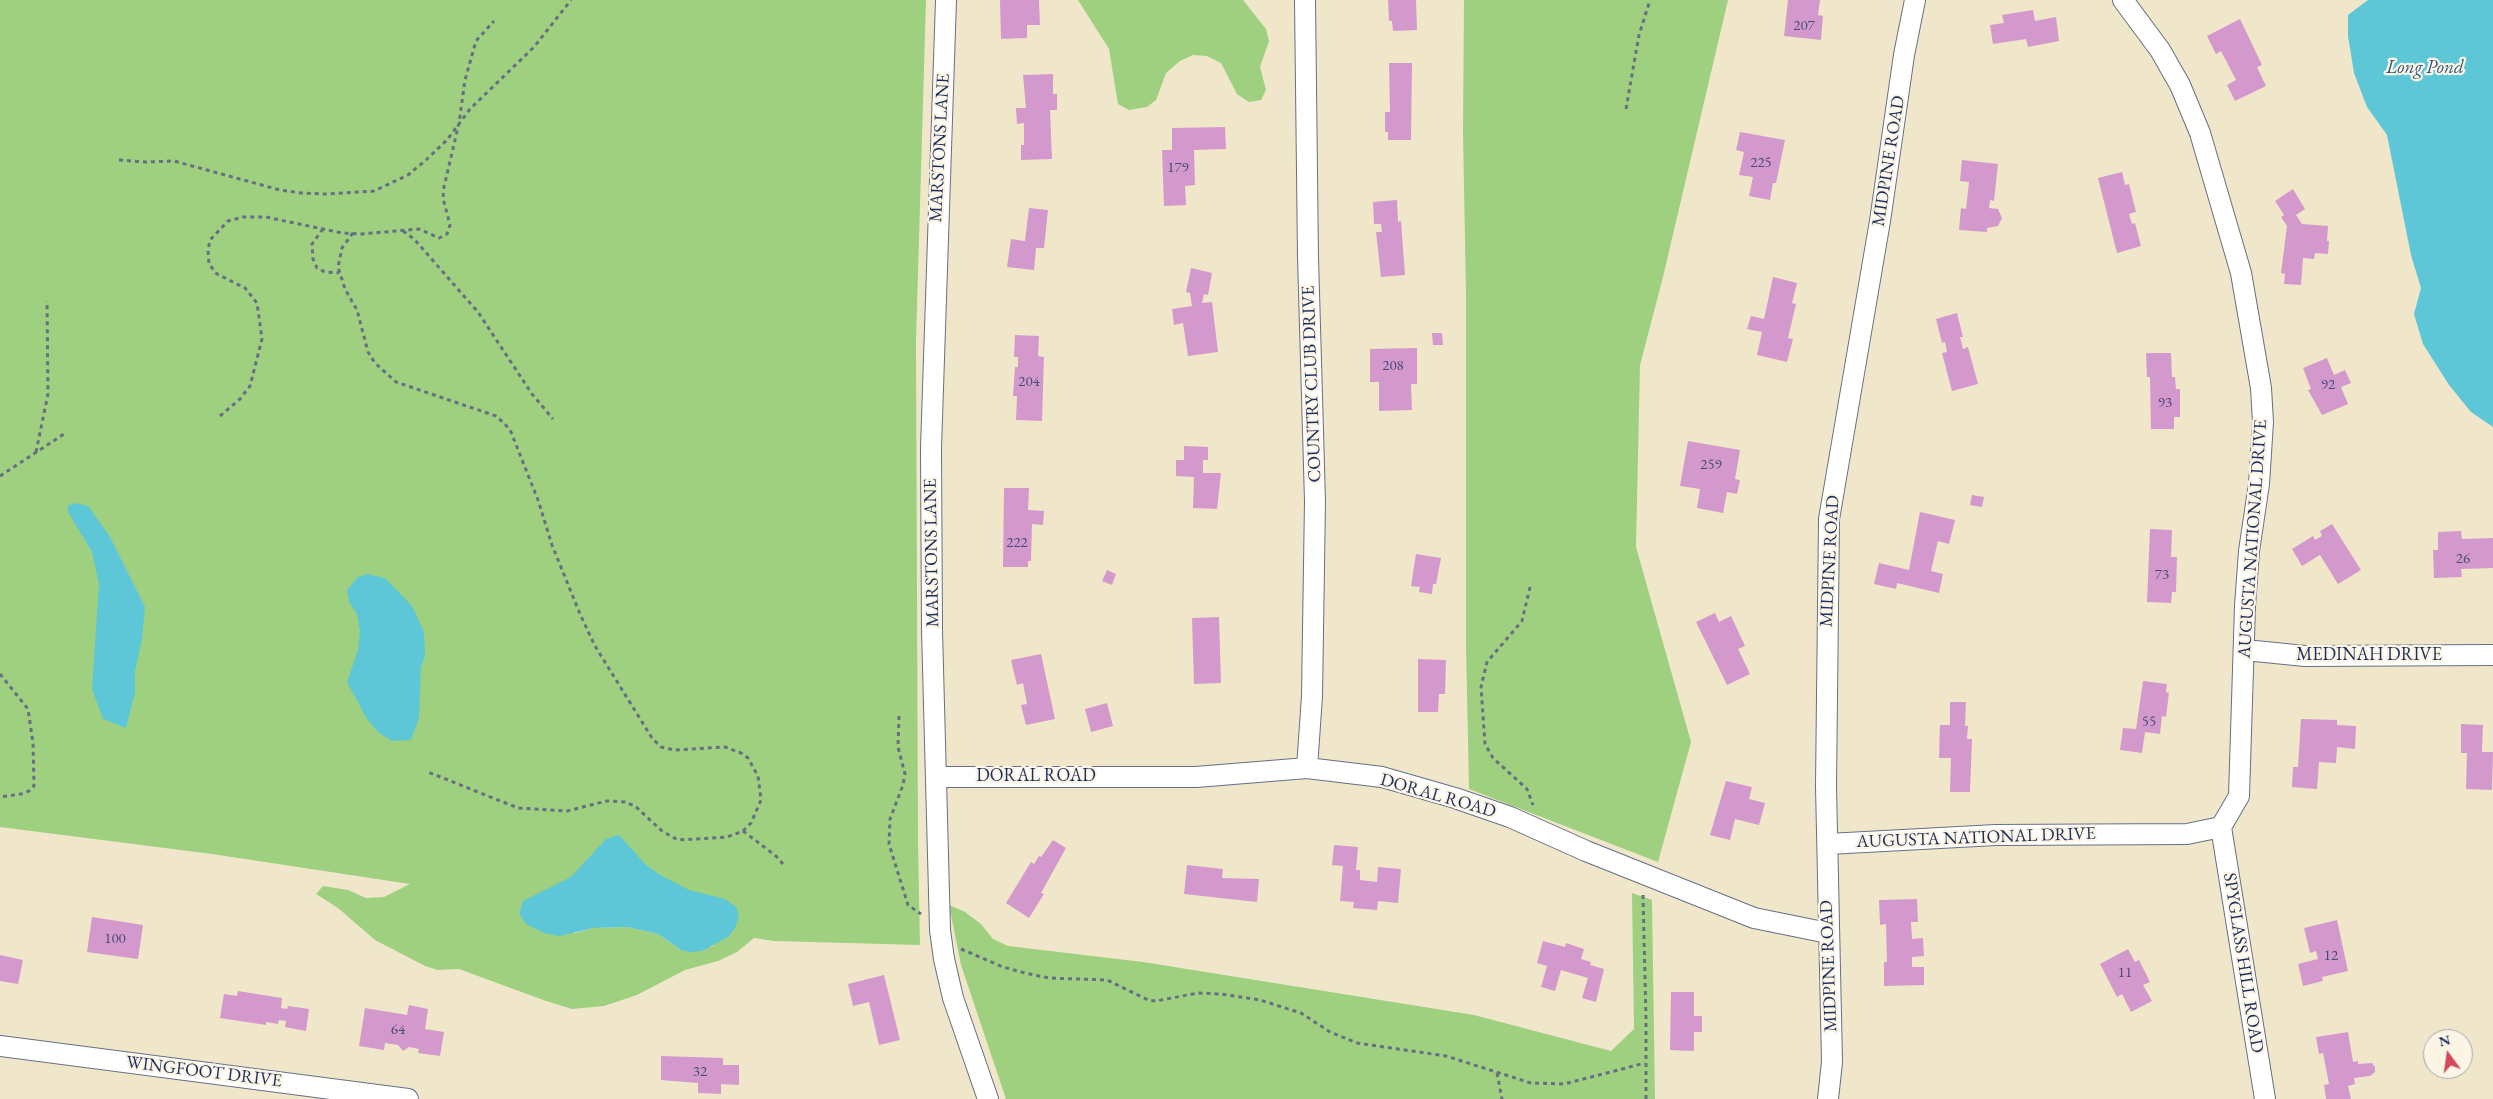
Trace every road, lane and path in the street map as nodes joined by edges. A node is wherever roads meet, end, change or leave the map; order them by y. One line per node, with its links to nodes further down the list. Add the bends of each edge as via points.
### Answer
1 (572, 0): 9 (path, via 528,53 470,108)
2 (946, 0): 28 (street, MARSTONS LANE, via 931,448)
3 (1305, 0): 26 (street, COUNTRY CLUB DRIVE, via 1315,501 1312,696)
4 (1650, 0): 8 (path, via 1639,35)
5 (1915, 0): 33 (street, MIDPINE ROAD, via 1829,519)
6 (2123, 0): 22 (street, AUGUSTA NATIONAL DRIVE, via 2160,50 2200,133 2229,226 2253,332 2263,422 2259,484 2249,551)
7 (494, 21): 9 (path, via 472,50)
8 (1626, 109)
9 (459, 123): 10 (path, via 447,140 408,175 374,191 356,193 280,190 174,161); 12 (path, via 443,198 450,230 439,238 419,230)
10 (120, 160)
11 (324, 228): 13 (path); 14 (path, via 312,244 313,259 317,268); 16 (path, via 243,216 228,221 210,240 209,264 217,274 245,288 257,303 262,339 250,386)
12 (403, 231): 13 (path); 17 (path, via 414,239 478,312 532,394)
13 (352, 234): 14 (path, via 338,257)
14 (339, 274): 32 (path, via 357,310 368,352 385,374 396,382 496,416 511,432 580,614 595,646 652,738 667,749 685,751 725,747 748,758 758,776 761,800 751,823)
15 (47, 301): 19 (path, via 48,394)
16 (220, 416)
17 (554, 419)
18 (64, 434): 19 (path)
19 (36, 452): 20 (path)
20 (0, 476)
21 (1530, 587): 31 (path, via 1522,621 1487,662 1481,687 1485,744 1493,758 1527,789)
22 (2245, 650): 23 (street, MEDINAH DRIVE, via 2306,656); 30 (street, AUGUSTA NATIONAL DRIVE, via 2239,796)
23 (2493, 655)
24 (0, 674): 29 (path, via 28,709 34,786 21,794)
25 (899, 716): 36 (path, via 898,747 905,774 904,786 890,819 889,844 908,905)
26 (1307, 768): 28 (street, DORAL ROAD, via 1196,777); 31 (street, DORAL ROAD, via 1382,778 1455,798)
27 (428, 772): 32 (path, via 518,808 568,811 607,801 624,802 635,806 662,831 678,840 727,837)
28 (937, 776): 36 (street, MARSTONS LANE)
29 (0, 797)
30 (2222, 827): 33 (street, AUGUSTA NATIONAL DRIVE, via 2188,834 1996,835); 47 (street, SPYGLASS HILL ROAD)
31 (1538, 830): 35 (street, DORAL ROAD)
32 (743, 831): 34 (path)
33 (1828, 844): 37 (street, MIDPINE ROAD)
34 (783, 864)
35 (1643, 874): 37 (street, DORAL ROAD, via 1754,918); 39 (path)
36 (940, 930): 40 (path, via 964,951 1025,974 1106,980 1156,1001 1198,993 1260,1000 1301,1014 1330,1032 1357,1043 1446,1056); 43 (street, MARSTONS LANE, via 953,998)
37 (1828, 933): 46 (street, MIDPINE ROAD, via 1832,1062)
38 (0, 1046): 41 (street, WINGFOOT DRIVE)
39 (1645, 1063): 40 (path, via 1564,1084 1531,1083); 45 (path)
40 (1497, 1073): 44 (path)
41 (375, 1097): 42 (street, WINGFOOT DRIVE)
42 (408, 1099)
43 (988, 1099)
44 (1502, 1099)
45 (1646, 1099)
46 (1828, 1099)
47 (2265, 1099)

